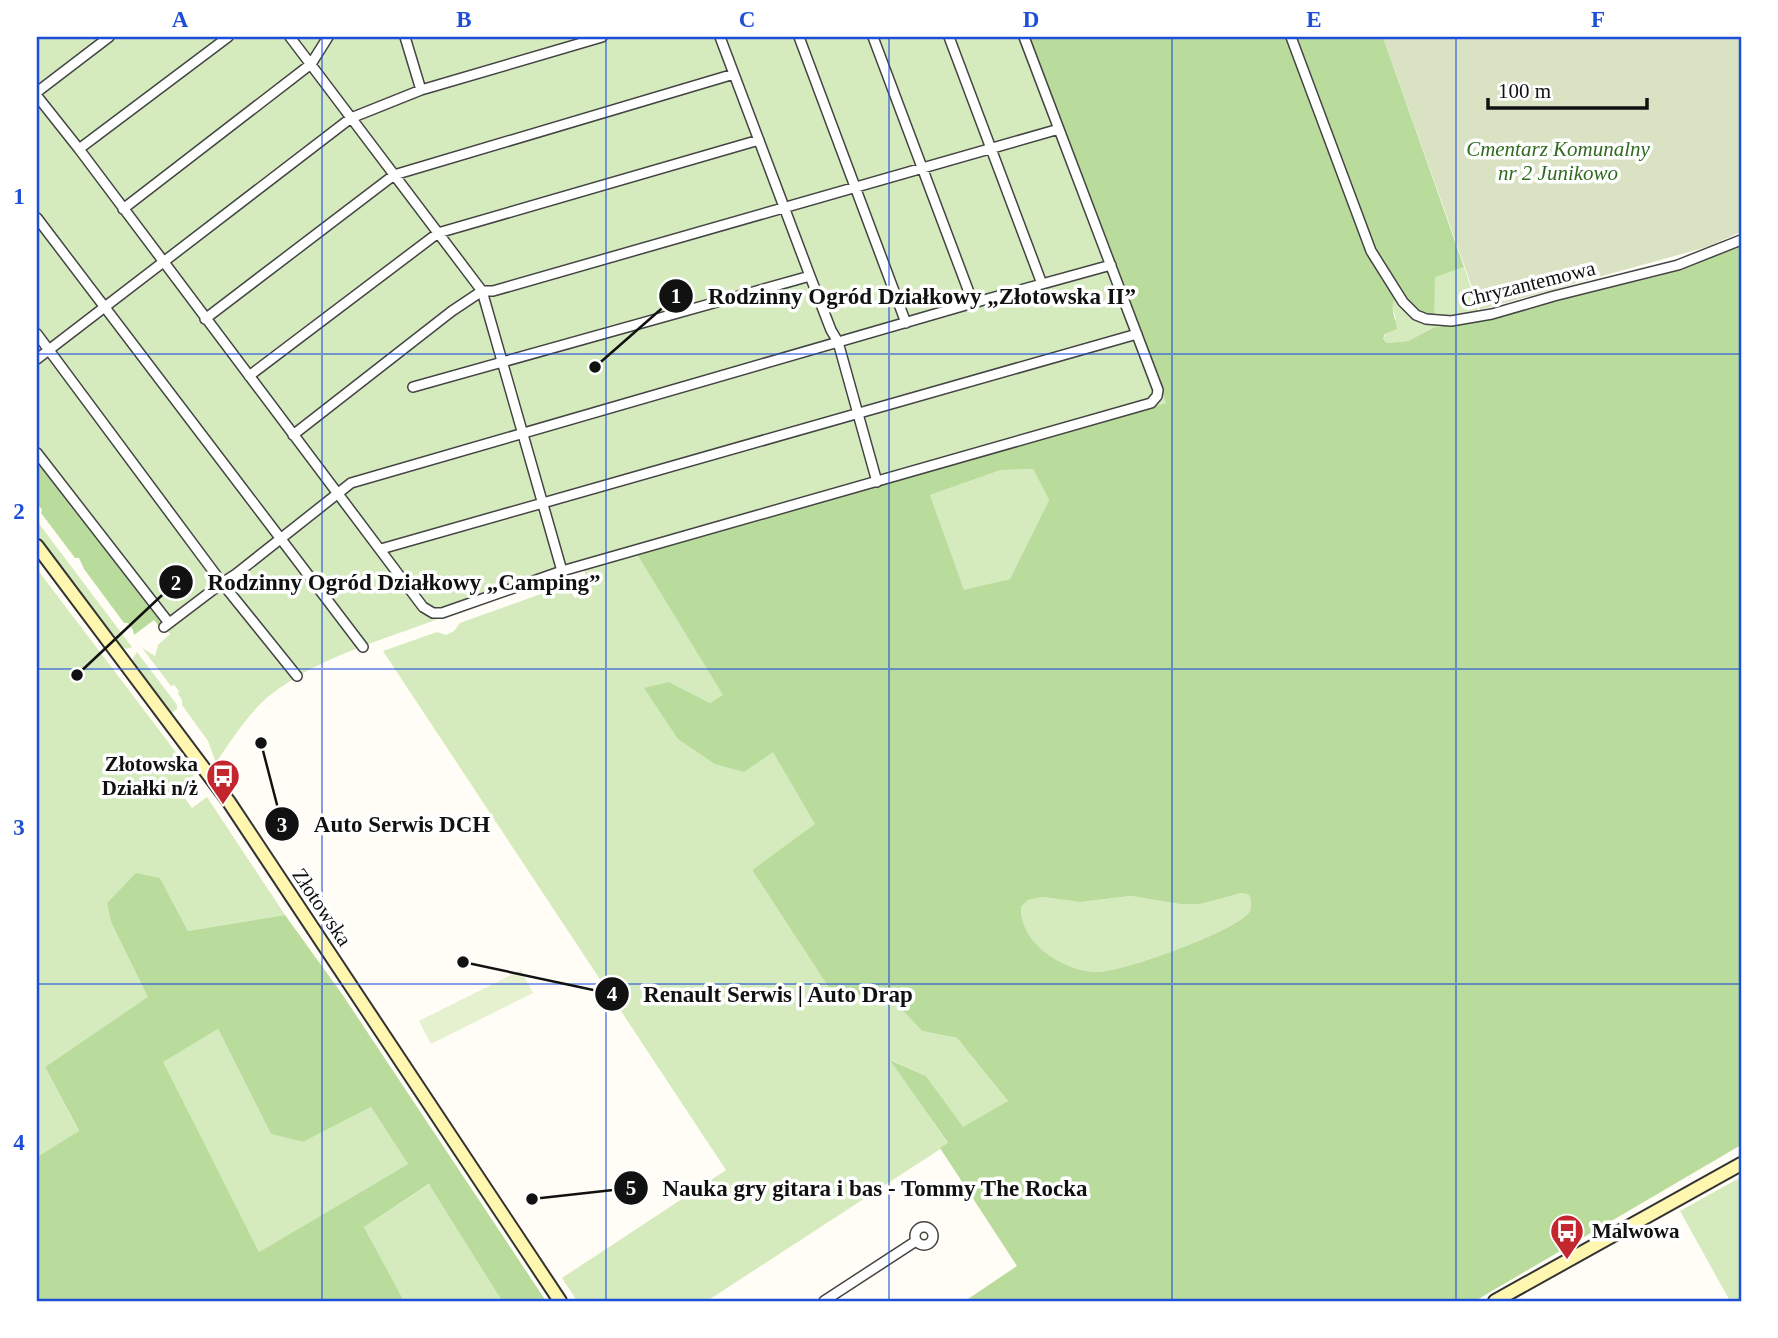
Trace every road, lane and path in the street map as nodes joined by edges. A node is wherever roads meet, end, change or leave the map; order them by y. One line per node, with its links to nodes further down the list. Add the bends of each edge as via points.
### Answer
1 (110, 37): 16 (street)
2 (228, 37): 20 (street)
3 (290, 37): 13 (street)
4 (328, 37): 13 (street)
5 (405, 37): 15 (street)
6 (602, 37): 15 (street)
7 (720, 37): 14 (street)
8 (799, 37): 24 (street)
9 (873, 37): 22 (street)
10 (948, 37): 21 (street)
11 (1024, 37): 18 (street)
12 (1291, 37): 29 (street, Chryzantemowa, via 1371,251 1416,315 1436,321 1477,317 1678,265)
13 (311, 64): 17 (street); 26 (street)
14 (734, 74): 19 (street); 23 (street)
15 (421, 90): 17 (street)
16 (37, 94): 20 (street)
17 (351, 118): 23 (street); 30 (street)
18 (1059, 129): 21 (street); 31 (street)
19 (759, 140): 25 (street); 28 (street)
20 (79, 149): 26 (street)
21 (991, 149): 22 (street); 33 (street)
22 (923, 169): 24 (street); 35 (street)
23 (394, 175): 28 (street); 37 (street)
24 (856, 188): 25 (street); 38 (street)
25 (786, 208): 32 (street); 34 (street)
26 (123, 209): 30 (street)
27 (37, 218): 36 (street)
28 (438, 233): 34 (street); 45 (street)
29 (1741, 240)
30 (163, 262): 36 (street); 37 (street)
31 (1111, 265): 33 (street); 40 (street)
32 (810, 276): 41 (street); 44 (street)
33 (1042, 284): 35 (street)
34 (482, 291): 44 (street); 49 (street)
35 (973, 303): 38 (street)
36 (105, 307): 42 (street); 54 (street)
37 (205, 319): 45 (street)
38 (905, 323): 41 (street)
39 (37, 334): 42 (street)
40 (1137, 334): 47 (street); 51 (street, via 1158,390 1151,403)
41 (838, 342): 47 (street); 48 (street)
42 (49, 350): 43 (street); 58 (street)
43 (37, 359)
44 (504, 363): 46 (street); 48 (street)
45 (249, 376): 49 (street)
46 (413, 387)
47 (858, 412): 51 (street); 53 (street)
48 (524, 432): 52 (street, via 351,483); 53 (street)
49 (293, 435): 52 (street)
50 (37, 453): 58 (street, via 166,625)
51 (877, 482): 57 (street)
52 (338, 495): 54 (street); 56 (street)
53 (544, 502): 56 (street); 57 (street)
54 (281, 538): 58 (street); 59 (street)
55 (37, 545): 63 (street, Złotowska, via 229,802)
56 (381, 549): 57 (street, via 423,607 433,613)
57 (562, 571)
58 (222, 583): 60 (street)
59 (363, 647)
60 (297, 676)
61 (1741, 1164): 65 (street)
62 (916, 1241): 64 (street)
63 (559, 1301)
64 (824, 1301)
65 (1495, 1301)

